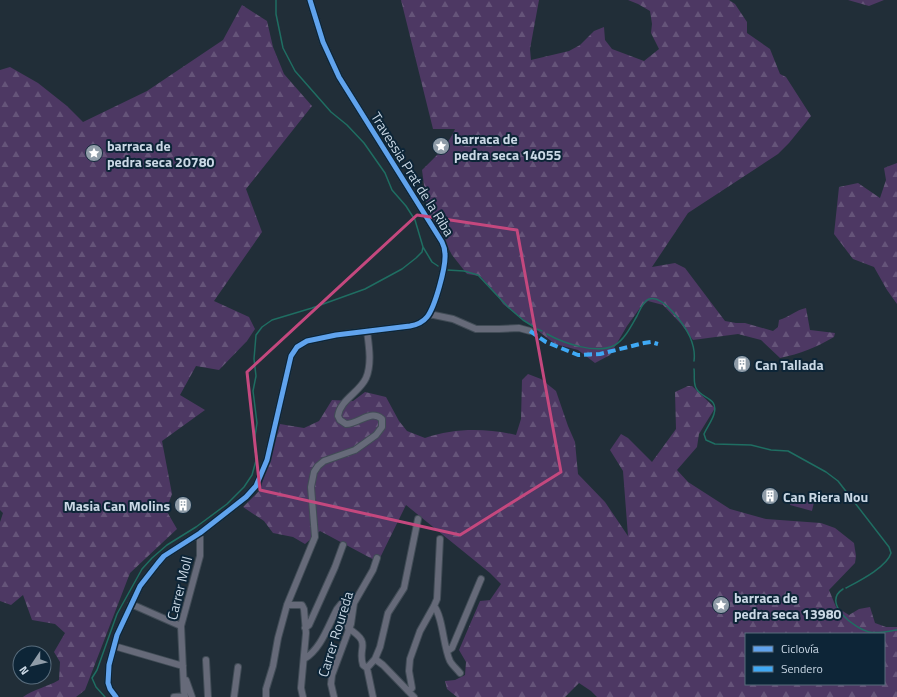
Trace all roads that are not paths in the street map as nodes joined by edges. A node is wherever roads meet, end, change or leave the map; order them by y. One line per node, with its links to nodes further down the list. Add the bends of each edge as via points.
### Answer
1 (310, 0): 2 (street, Travessia Prat de la Riba, via 323,42 339,77 445,249 445,262)
2 (429, 314): 3 (street, via 414,325); 4 (street, via 453,319 476,329 518,328)
3 (367, 331): 6 (street, via 315,339 297,347 291,356 273,434 262,473 254,489); 12 (street, via 369,350 366,378 342,407 338,416 346,424 368,416 376,416 382,419 382,427 376,436 364,444 328,459 314,472 311,487 316,531)
4 (530, 331)
5 (418, 519): 20 (street, via 406,582 402,593 388,613)
6 (200, 533): 11 (street, via 171,551 158,563 140,586); 14 (street, Carrer Moll, via 200,556)
7 (440, 539): 13 (street, via 438,593)
8 (343, 545): 15 (street, via 309,625)
9 (378, 558): 16 (street, Carrer Roureda, via 354,601 351,624)
10 (481, 579): 18 (street, via 452,648)
11 (131, 604): 14 (street); 17 (street)
12 (287, 605): 15 (street, via 302,605); 34 (street)
13 (434, 606): 18 (street, via 438,612); 27 (street, via 412,653 409,666 412,688)
14 (181, 626): 22 (street, Carrer Moll)
15 (305, 628): 19 (street)
16 (348, 628): 19 (street, via 345,605 341,604 310,656); 24 (street, via 362,639 362,662); 36 (street, Carrer Roureda, via 332,675)
17 (114, 646): 22 (street); 29 (street, via 108,679 110,689)
18 (447, 648): 25 (street, via 451,663)
19 (304, 659): 35 (street, via 301,688)
20 (375, 659): 24 (street); 27 (street)
21 (206, 660): 32 (street)
22 (183, 666): 26 (street, Carrer Moll)
23 (238, 667): 33 (street)
24 (367, 668): 37 (street)
25 (460, 673)
26 (184, 674): 28 (street, Carrer Moll); 31 (street)
27 (408, 691): 38 (street)
28 (185, 696): 30 (street)
29 (116, 697)
30 (174, 697)
31 (192, 697)
32 (208, 697)
33 (234, 697)
34 (266, 697)
35 (303, 697)
36 (334, 697)
37 (373, 697)
38 (414, 697)

